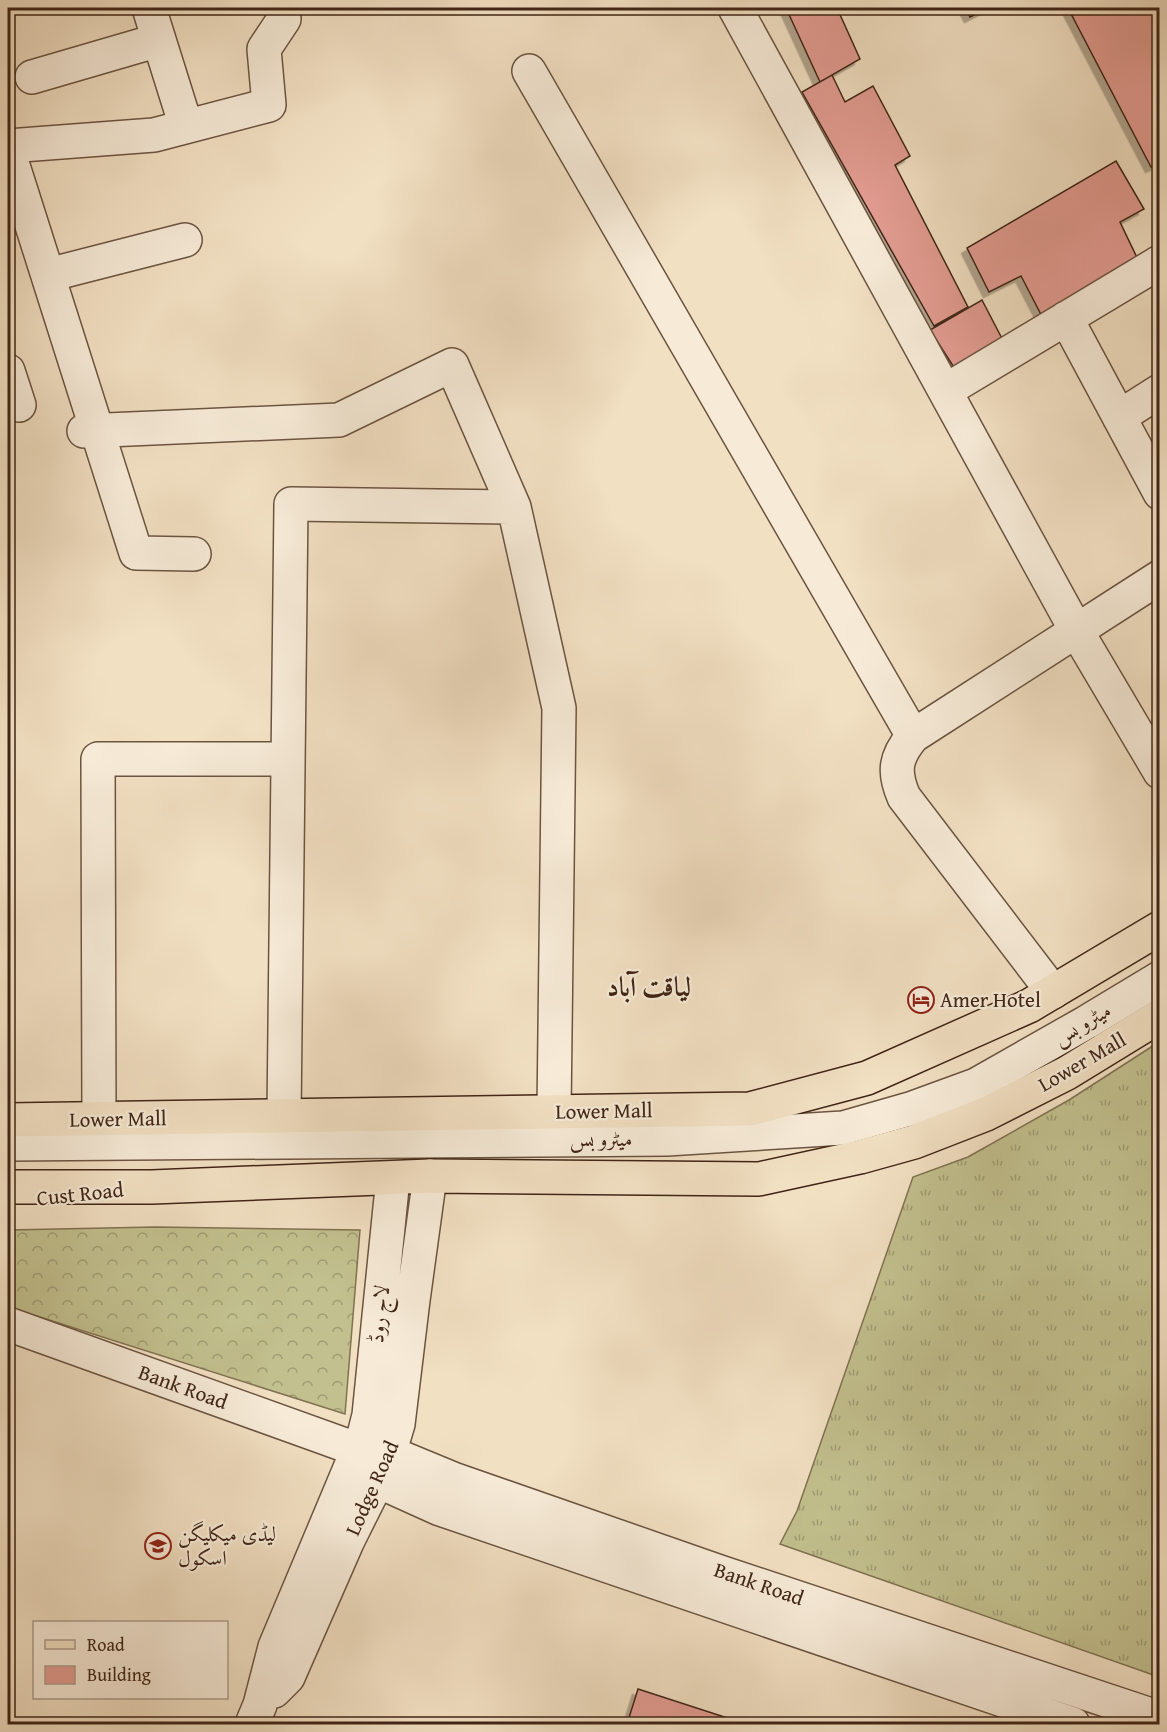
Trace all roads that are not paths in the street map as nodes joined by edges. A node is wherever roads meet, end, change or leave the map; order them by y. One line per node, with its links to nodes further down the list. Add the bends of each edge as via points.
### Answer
1 (149, 8): 4 (street)
2 (281, 8): 7 (street, via 284,19 264,49 269,105)
3 (735, 8): 14 (street)
4 (159, 40): 6 (street); 7 (street)
5 (530, 71): 24 (street)
6 (32, 77)
7 (186, 126): 8 (street, via 154,135)
8 (8, 148): 11 (street)
9 (185, 240): 11 (street)
10 (1160, 262): 12 (street)
11 (48, 275): 18 (street)
12 (1066, 318): 14 (street); 17 (street)
13 (8, 371): 16 (street)
14 (945, 391): 23 (street)
15 (1160, 391): 17 (street)
16 (19, 405)
17 (1119, 417): 19 (street)
18 (90, 431): 20 (street, via 339,420 452,365); 21 (street, via 136,553)
19 (1160, 493)
20 (513, 507): 25 (street, via 291,504); 31 (street, via 559,708)
21 (194, 554)
22 (1160, 577): 23 (street)
23 (1076, 630): 24 (street); 26 (street)
24 (913, 736): 29 (street, via 897,765 904,797)
25 (288, 759): 32 (street); 33 (street, via 98,759)
26 (1160, 772)
27 (1160, 928): 29 (main road, Lower Mall)
28 (1160, 978): 35 (street, میٹرو بس, via 976,1084 843,1128 667,1139)
29 (1053, 992): 31 (main road, Lower Mall, via 867,1078 750,1109)
30 (1160, 1017): 36 (main road, Lower Mall, via 1067,1073 986,1114 914,1142 849,1160 759,1179)
31 (554, 1112): 32 (main road, Lower Mall)
32 (284, 1116): 33 (main road, Lower Mall)
33 (99, 1119): 34 (main road, Lower Mall)
34 (8, 1120)
35 (8, 1144)
36 (430, 1176): 37 (main road, Lower Mall); 42 (street, Lodge Road, via 398,1424)
37 (393, 1178): 39 (main road, Lower Mall); 42 (street, لاج روڈ, via 369,1415)
38 (8, 1187): 39 (main road, Lower Mall)
39 (152, 1187): 40 (main road, Cust Road)
40 (8, 1202)
41 (8, 1324): 42 (street, Bank Road)
42 (376, 1461): 43 (street, Lodge Road, via 348,1540 288,1677); 44 (street, Bank Road, via 453,1479); 45 (street, Bank Road, via 440,1509)
43 (256, 1715)
44 (1160, 1718)
45 (1073, 1725)

